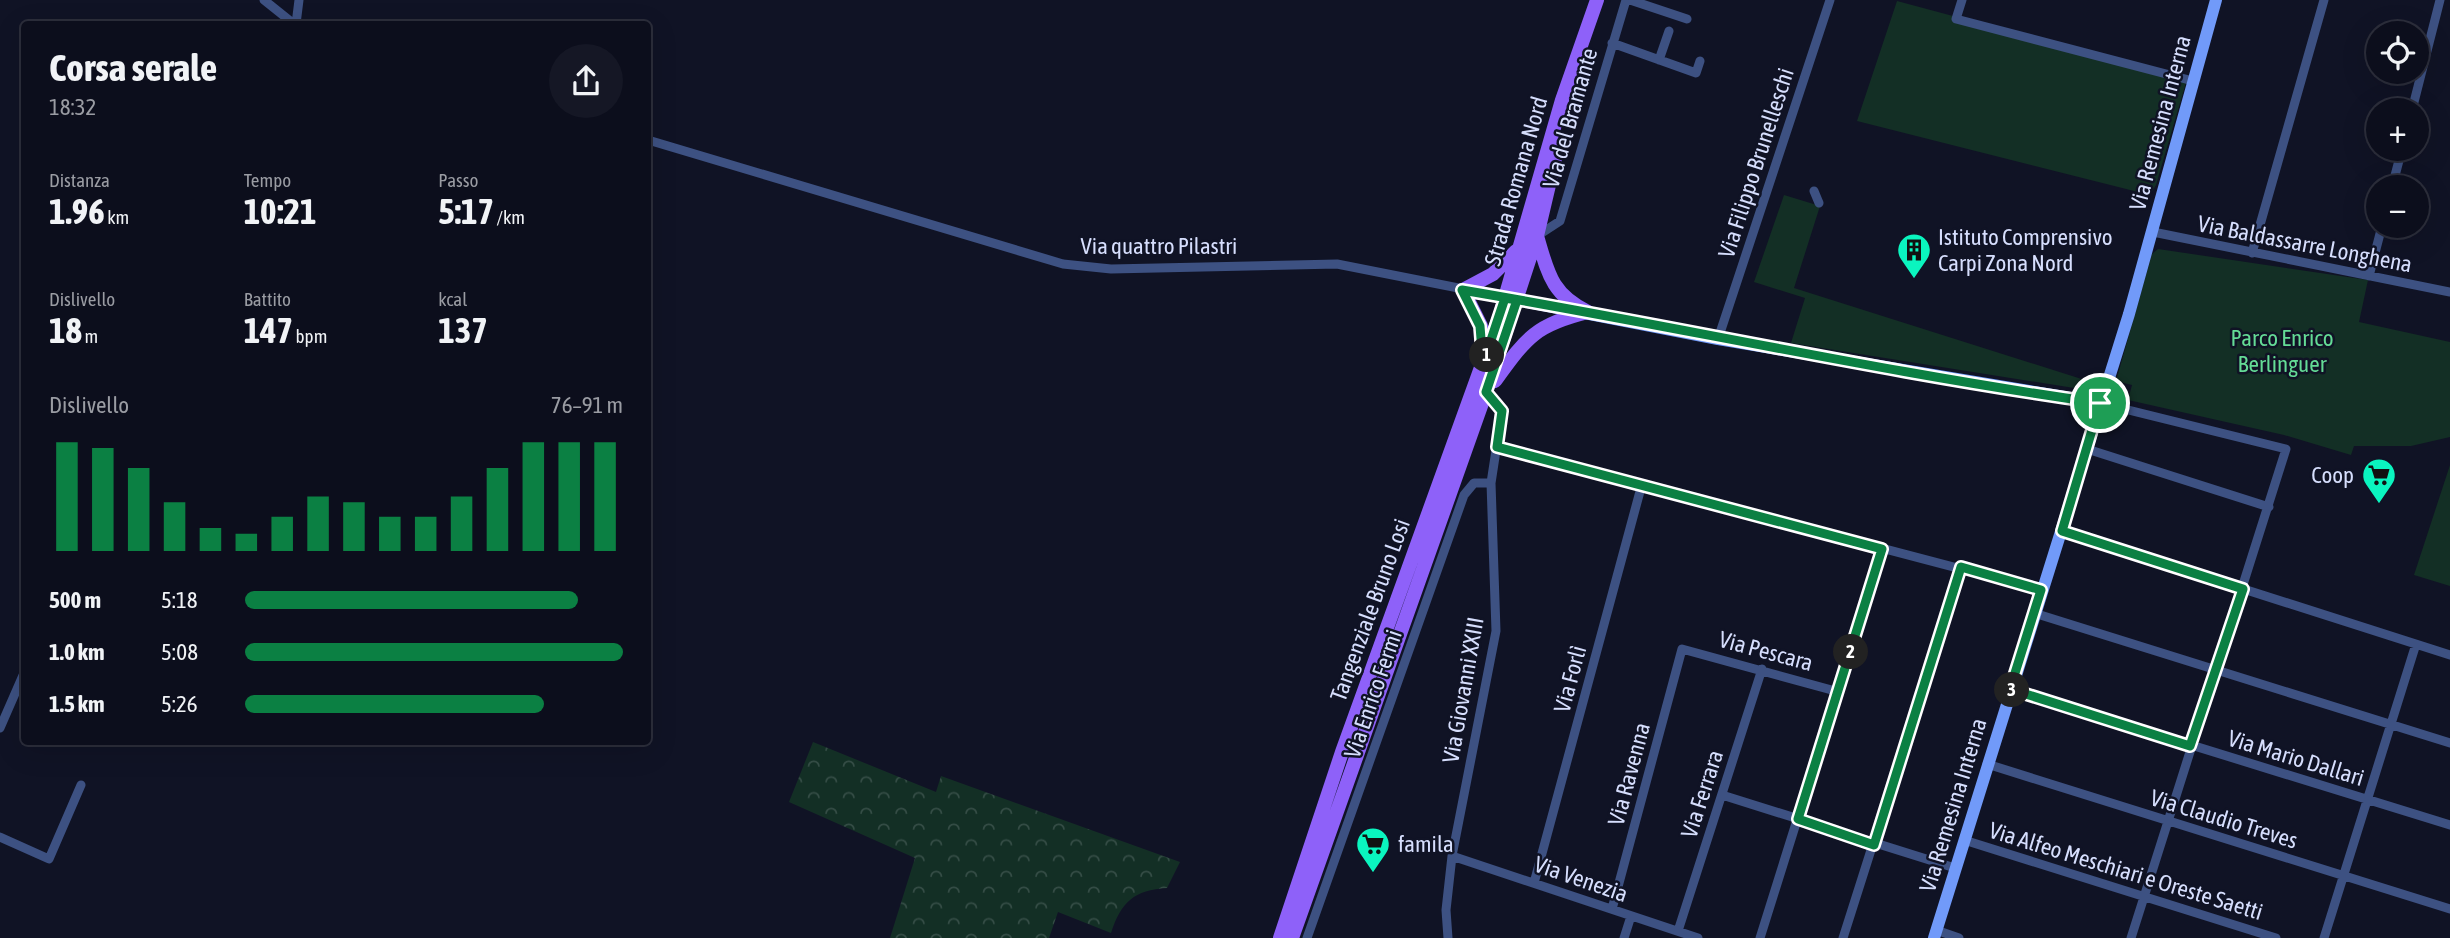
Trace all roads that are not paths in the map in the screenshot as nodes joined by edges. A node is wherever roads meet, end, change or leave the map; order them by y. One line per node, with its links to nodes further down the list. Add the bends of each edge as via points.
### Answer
1 (264, 0): 11 (street)
2 (299, 0): 12 (street)
3 (1597, 0): 17 (main road, Strada Romana Nord)
4 (1628, 0): 10 (street); 14 (street, Via del Bramante)
5 (1830, 0): 33 (street, Via Filippo Brunelleschi)
6 (1962, 0): 18 (street, via 1956,19)
7 (2216, 0): 18 (street, Via Remesina Interna)
8 (2324, 0): 27 (street)
9 (2440, 0): 19 (street)
10 (1686, 19)
11 (291, 21)
12 (296, 21)
13 (1669, 31): 15 (street)
14 (1612, 43): 15 (street); 24 (street, Via del Bramante, via 1560,220)
15 (1659, 60): 16 (street, via 1696,73)
16 (1700, 61)
17 (1572, 79): 24 (main road, Strada Romana Nord); 26 (main road, Strada Romana Nord)
18 (2193, 81): 23 (street, Via Remesina Interna)
19 (2415, 98)
20 (651, 142): 29 (street, Via quattro Pilastri, via 1063,264 1111,269 1337,264)
21 (1814, 191): 22 (street)
22 (1819, 202)
23 (2152, 232): 27 (street, Via Baldassarre Longhena); 36 (street, Via Remesina Interna)
24 (1537, 236): 31 (main road, Strada Romana Nord); 32 (main road, via 1549,278 1569,303)
25 (2379, 238): 28 (street)
26 (1521, 245): 29 (main road, via 1493,274); 31 (main road, Strada Romana Nord)
27 (2252, 253): 28 (street, Via Baldassarre Longhena)
28 (2369, 276): 30 (street, Via Baldassarre Longhena)
29 (1462, 290): 31 (street, Via quattro Pilastri); 34 (main road, via 1480,326)
30 (2450, 292)
31 (1511, 299): 32 (street); 34 (main road, Tangenziale Bruno Losi); 35 (main road, Tangenziale Bruno Losi)
32 (1588, 312): 33 (street); 35 (main road, via 1543,326 1526,340)
33 (1718, 339): 36 (street)
34 (1483, 364): 80 (main road, Tangenziale Bruno Losi, via 1342,752)
35 (1486, 392): 37 (street, Via Giovanni XXIII, via 1502,411); 81 (main road, Tangenziale Bruno Losi)
36 (2100, 403): 38 (street, Via Remesina Interna); 41 (street, via 2286,449)
37 (1497, 447): 39 (street, Via Giovanni XXIII); 40 (street)
38 (2087, 449): 41 (street); 42 (street, Via Remesina Interna)
39 (1491, 483): 70 (street, Via Giovanni XXIII, via 1496,631); 82 (street, Via Enrico Fermi, via 1474,483 1464,495)
40 (1642, 484): 43 (street); 73 (street, Via Forlì)
41 (2269, 507): 45 (street)
42 (2062, 531): 45 (street); 46 (street, Via Remesina Interna)
43 (1882, 549): 44 (street); 55 (street)
44 (1961, 567): 46 (street); 69 (street)
45 (2243, 589): 48 (street); 52 (street)
46 (2041, 590): 47 (street, Via Remesina Interna)
47 (2034, 613): 52 (street); 54 (street, Via Remesina Interna)
48 (2416, 644): 50 (street); 56 (street)
49 (1682, 649): 51 (street, Via Pescara); 75 (street, Via Ravenna)
50 (2450, 655)
51 (1762, 669): 55 (street, Via Pescara); 62 (street, Via Ferrara)
52 (2215, 669): 56 (street); 59 (street)
53 (21, 680): 57 (street)
54 (2010, 689): 59 (street, Via Mario Dallari); 60 (street, Via Remesina Interna)
55 (1839, 692): 64 (street)
56 (2392, 725): 58 (street); 63 (street)
57 (0, 729)
58 (2450, 743)
59 (2190, 746): 63 (street, Via Mario Dallari); 65 (street)
60 (1987, 764): 65 (street, Via Claudio Treves); 68 (street, Via Remesina Interna)
61 (81, 785): 67 (street, via 49,859)
62 (1722, 795): 64 (street); 78 (street, Via Ferrara)
63 (2368, 800): 66 (street, Via Mario Dallari); 72 (street)
64 (1798, 819): 69 (street); 86 (street)
65 (2169, 822): 72 (street, Via Claudio Treves); 74 (street)
66 (2450, 825)
67 (0, 837)
68 (1964, 840): 71 (street, Via Remesina Interna); 74 (street, Via Alfeo Meschiari e Oreste Saetti)
69 (1874, 845): 71 (street); 87 (street)
70 (1452, 856): 73 (street, Via Venezia); 83 (street, Via Giovanni XXIII)
71 (1955, 868): 79 (street, Via Remesina Interna)
72 (2343, 876): 76 (street, Via Claudio Treves); 91 (street)
73 (1534, 883): 75 (street, Via Venezia)
74 (2144, 898): 89 (street); 90 (street, Via Alfeo Meschiari e Oreste Saetti)
75 (1612, 909): 77 (street, Via Venezia)
76 (2450, 909)
77 (1631, 916): 78 (street, Via Venezia); 84 (street)
78 (1678, 931): 85 (street, Via Venezia)
79 (1935, 934): 88 (street)
80 (1280, 938)
81 (1292, 938)
82 (1307, 938)
83 (1448, 938)
84 (1624, 938)
85 (1698, 938)
86 (1760, 938)
87 (1843, 938)
88 (1959, 938)
89 (2131, 938)
90 (2276, 938)
91 (2324, 938)

